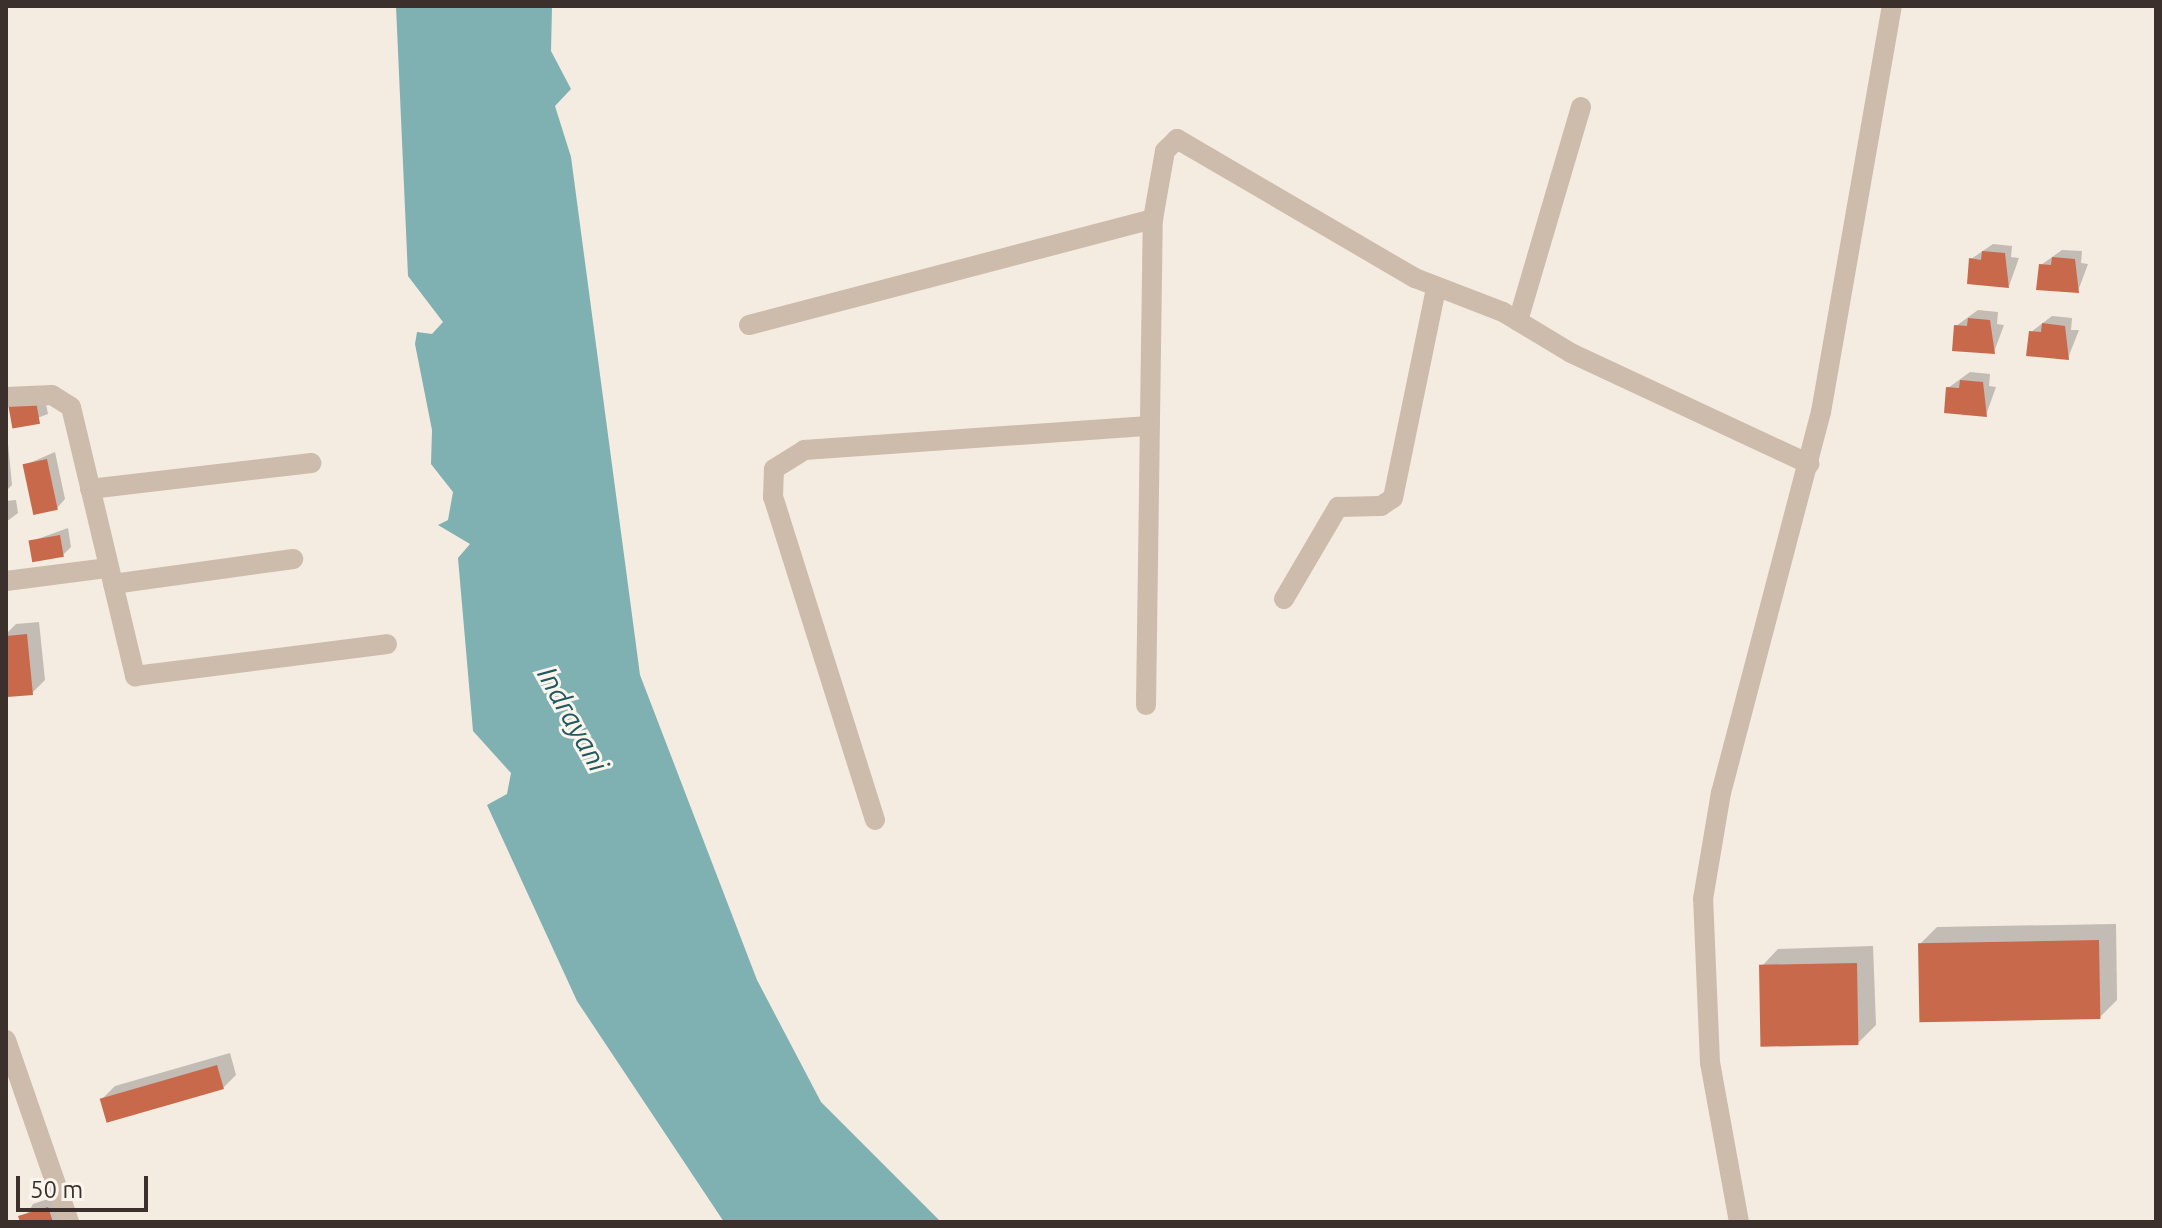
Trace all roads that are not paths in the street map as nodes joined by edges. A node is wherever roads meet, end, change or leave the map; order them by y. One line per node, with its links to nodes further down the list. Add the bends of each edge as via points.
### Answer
1 (1892, 6): 10 (street)
2 (1581, 107): 5 (street)
3 (1153, 219): 4 (street, via 1165,151 1177,139); 6 (street); 8 (street)
4 (1436, 288): 5 (street); 15 (street, via 1393,498 1381,506 1338,507)
5 (1518, 321): 10 (street)
6 (749, 325)
7 (6, 397): 11 (street, via 65,399)
8 (1145, 426): 17 (street); 18 (street, via 804,450 774,469 773,497)
9 (311, 463): 11 (street)
10 (1809, 464): 21 (street, via 1721,793 1703,899 1710,1063)
11 (90, 489): 13 (street)
12 (293, 559): 13 (street)
13 (110, 576): 14 (street); 16 (street, via 131,667 142,679)
14 (6, 581)
15 (1284, 599)
16 (387, 644)
17 (1146, 705)
18 (875, 820)
19 (7, 1044): 20 (street)
20 (69, 1222)
21 (1739, 1222)

